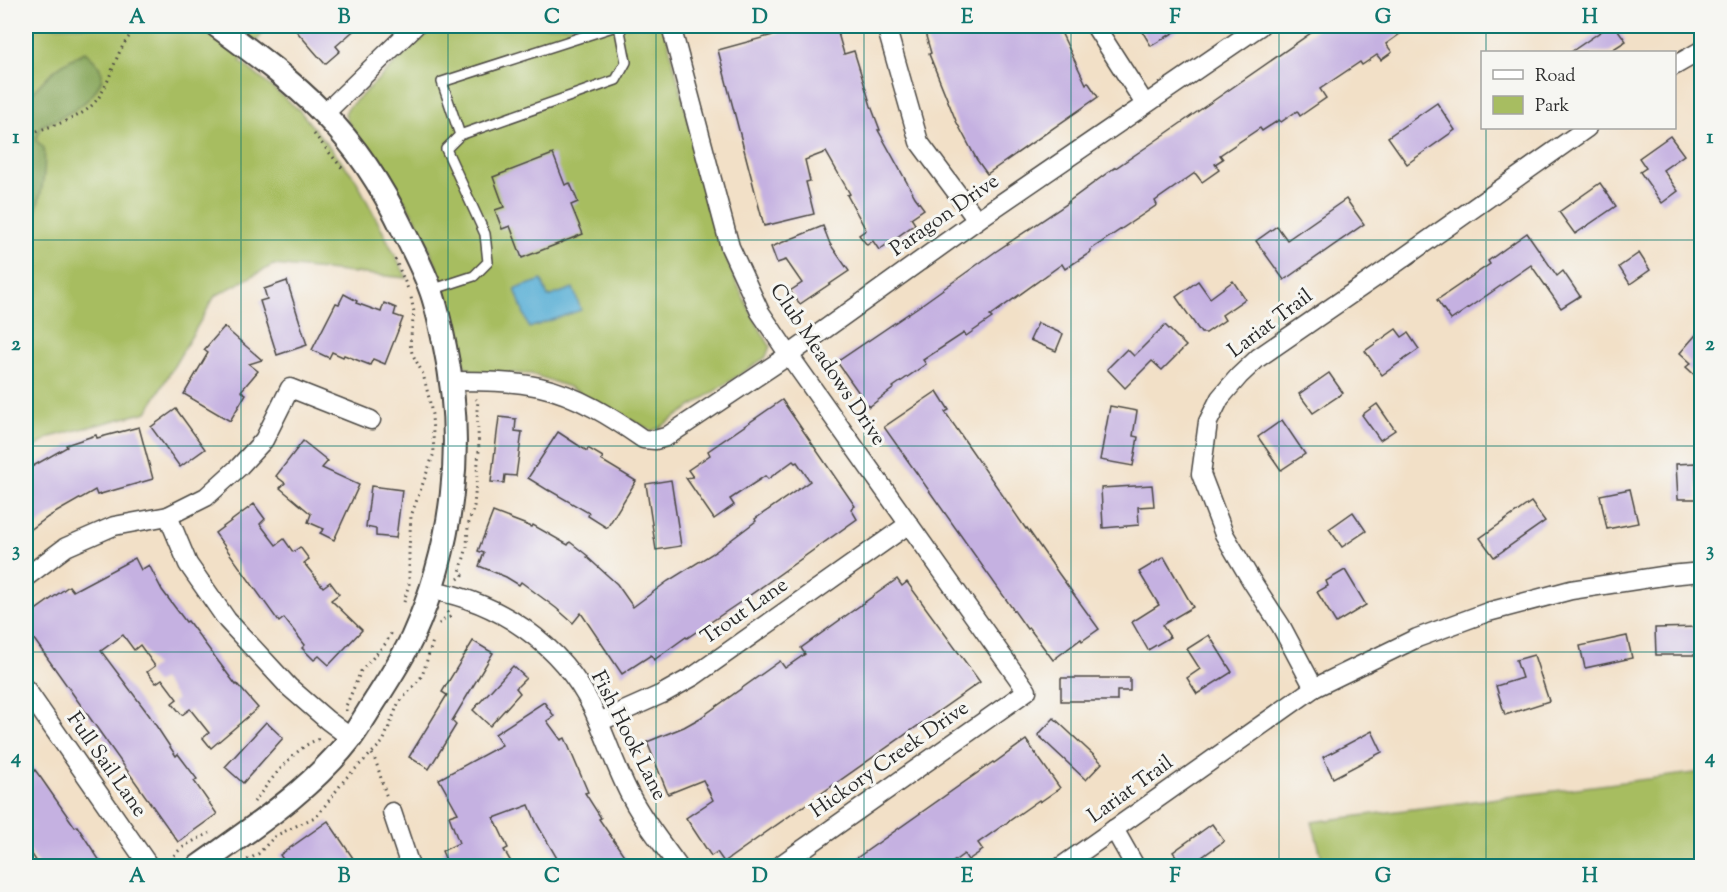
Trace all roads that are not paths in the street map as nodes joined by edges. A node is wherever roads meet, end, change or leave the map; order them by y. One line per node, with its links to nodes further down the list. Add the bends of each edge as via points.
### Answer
1 (415, 26): 11 (street)
2 (617, 26): 13 (lane, via 626,62 616,80); 13 (lane, via 442,82)
3 (671, 26): 16 (street, Club Meadows Drive, via 730,247 760,312)
4 (886, 26): 14 (street, via 919,142)
5 (1095, 26): 10 (street)
6 (1260, 26): 10 (street, Paragon Drive)
7 (212, 33): 11 (street, via 270,66)
8 (1701, 50): 9 (street)
9 (1676, 65)
10 (1145, 104): 14 (street, Paragon Drive)
11 (317, 121): 15 (street, via 354,151 394,210)
12 (1586, 129): 24 (street, Lariat Trail, via 1258,358 1220,398 1208,422 1201,474 1224,534)
13 (460, 135): 15 (lane, via 446,149 485,234 488,262 474,276)
14 (977, 220): 16 (street, Paragon Drive)
15 (431, 290): 17 (street)
16 (789, 355): 17 (street, Paragon Drive, via 666,437 655,440 643,439 582,402 543,387); 20 (street, Club Meadows Drive)
17 (452, 381): 23 (street, via 455,426 449,522)
18 (371, 420): 19 (street, via 290,388 264,440 239,467 206,496)
19 (168, 516): 22 (street, via 114,526 66,547); 28 (street, via 188,564 227,620 289,687)
20 (909, 524): 26 (street, Club Meadows Drive); 27 (street, Trout Lane, via 679,686)
21 (1701, 572): 24 (street, Lariat Trail, via 1571,590 1488,612 1417,638)
22 (26, 577)
23 (431, 590): 27 (street, Fish Hook Lane, via 483,605 531,633 571,673); 28 (street, via 396,669)
24 (1314, 688): 30 (street, Lariat Trail)
25 (26, 689): 31 (street, Full Sail Lane)
26 (1027, 691): 35 (street, Hickory Creek Drive)
27 (598, 722): 34 (street, Fish Hook Lane, via 635,804)
28 (351, 738): 32 (street, via 286,802)
29 (392, 812): 33 (street)
30 (1114, 830): 36 (street, Lariat Trail); 37 (street)
31 (158, 866)
32 (198, 867)
33 (410, 867)
34 (678, 867)
35 (778, 867)
36 (1062, 867)
37 (1135, 867)

